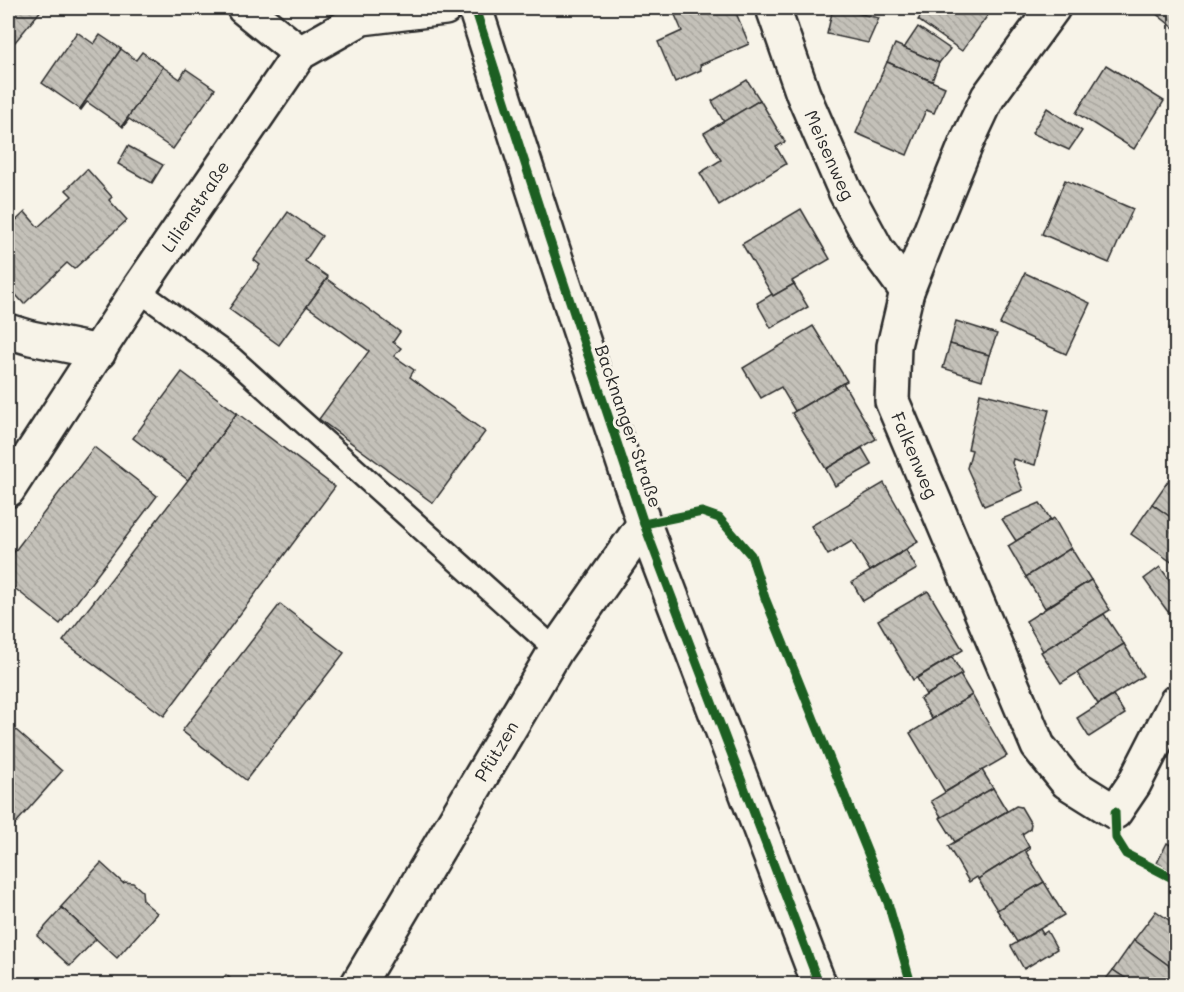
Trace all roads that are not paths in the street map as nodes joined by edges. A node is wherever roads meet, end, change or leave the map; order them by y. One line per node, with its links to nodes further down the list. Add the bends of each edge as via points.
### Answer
1 (244, 8): 6 (street)
2 (445, 8): 6 (street, Lilienstraße, via 362,18)
3 (475, 8): 12 (street, Backnanger Straße)
4 (773, 8): 8 (street, Meisenweg, via 803,93 846,193 877,250)
5 (1053, 8): 8 (street, Falkenweg, via 988,97)
6 (300, 53): 7 (street, Lilienstraße)
7 (138, 290): 10 (street, Lilienstraße); 13 (lane, via 232,358)
8 (907, 291): 14 (street, Falkenweg, via 894,346 892,401 1038,746 1067,782 1115,812 1134,784)
9 (8, 331): 10 (street)
10 (99, 352): 11 (street, Lilienstraße)
11 (8, 490)
12 (644, 524): 13 (street, Pfützen); 16 (street, Backnanger Straße)
13 (556, 650): 15 (street, Pfützen)
14 (1176, 702)
15 (358, 984)
16 (819, 984)

